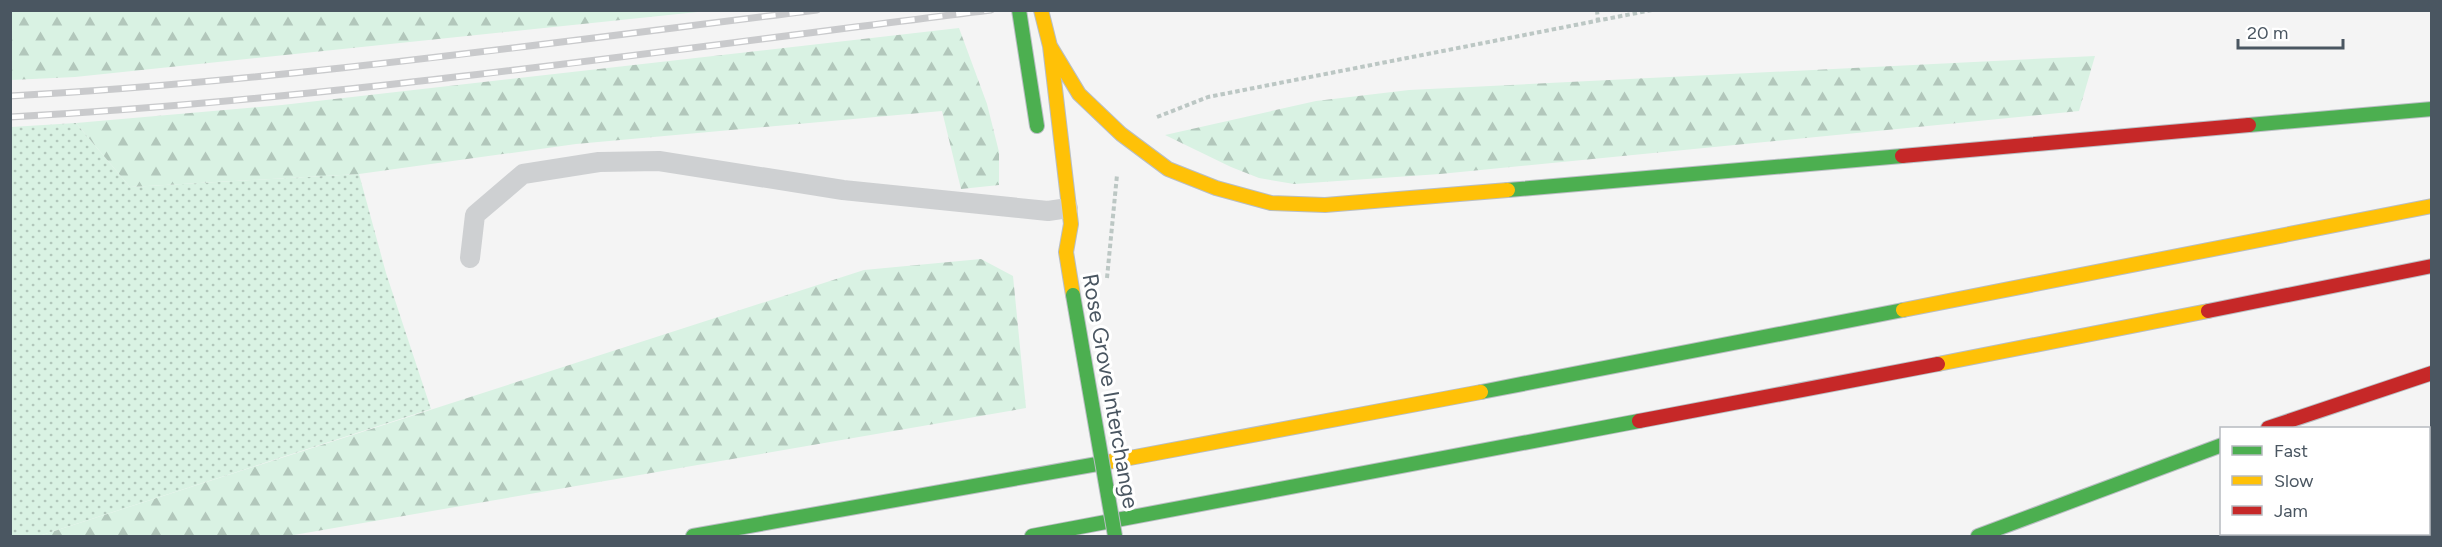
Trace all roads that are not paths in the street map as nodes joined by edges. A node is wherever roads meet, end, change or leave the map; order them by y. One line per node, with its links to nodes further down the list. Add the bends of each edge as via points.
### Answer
1 (1041, 10): 3 (highway, Rose Grove Interchange)
2 (1020, 15): 5 (highway)
3 (1050, 46): 4 (highway, via 1079,94 1121,134 1168,170 1271,203 1325,205); 7 (highway, Rose Grove Interchange)
4 (2432, 109)
5 (1039, 143)
6 (2432, 206): 15 (highway, via 1397,407)
7 (1068, 208): 8 (lane); 9 (highway, Rose Grove Interchange, via 1071,225)
8 (1050, 216): 9 (highway, Rose Grove Interchange); 10 (lane, via 843,190 659,161 599,162 523,174 475,215)
9 (1066, 252): 17 (highway, Rose Grove Interchange, bridge)
10 (470, 258)
11 (2432, 266): 16 (highway)
12 (2432, 373): 13 (highway)
13 (2274, 427)
14 (2220, 446): 18 (highway)
15 (693, 537)
16 (1032, 537)
17 (1115, 537)
18 (1978, 537)

